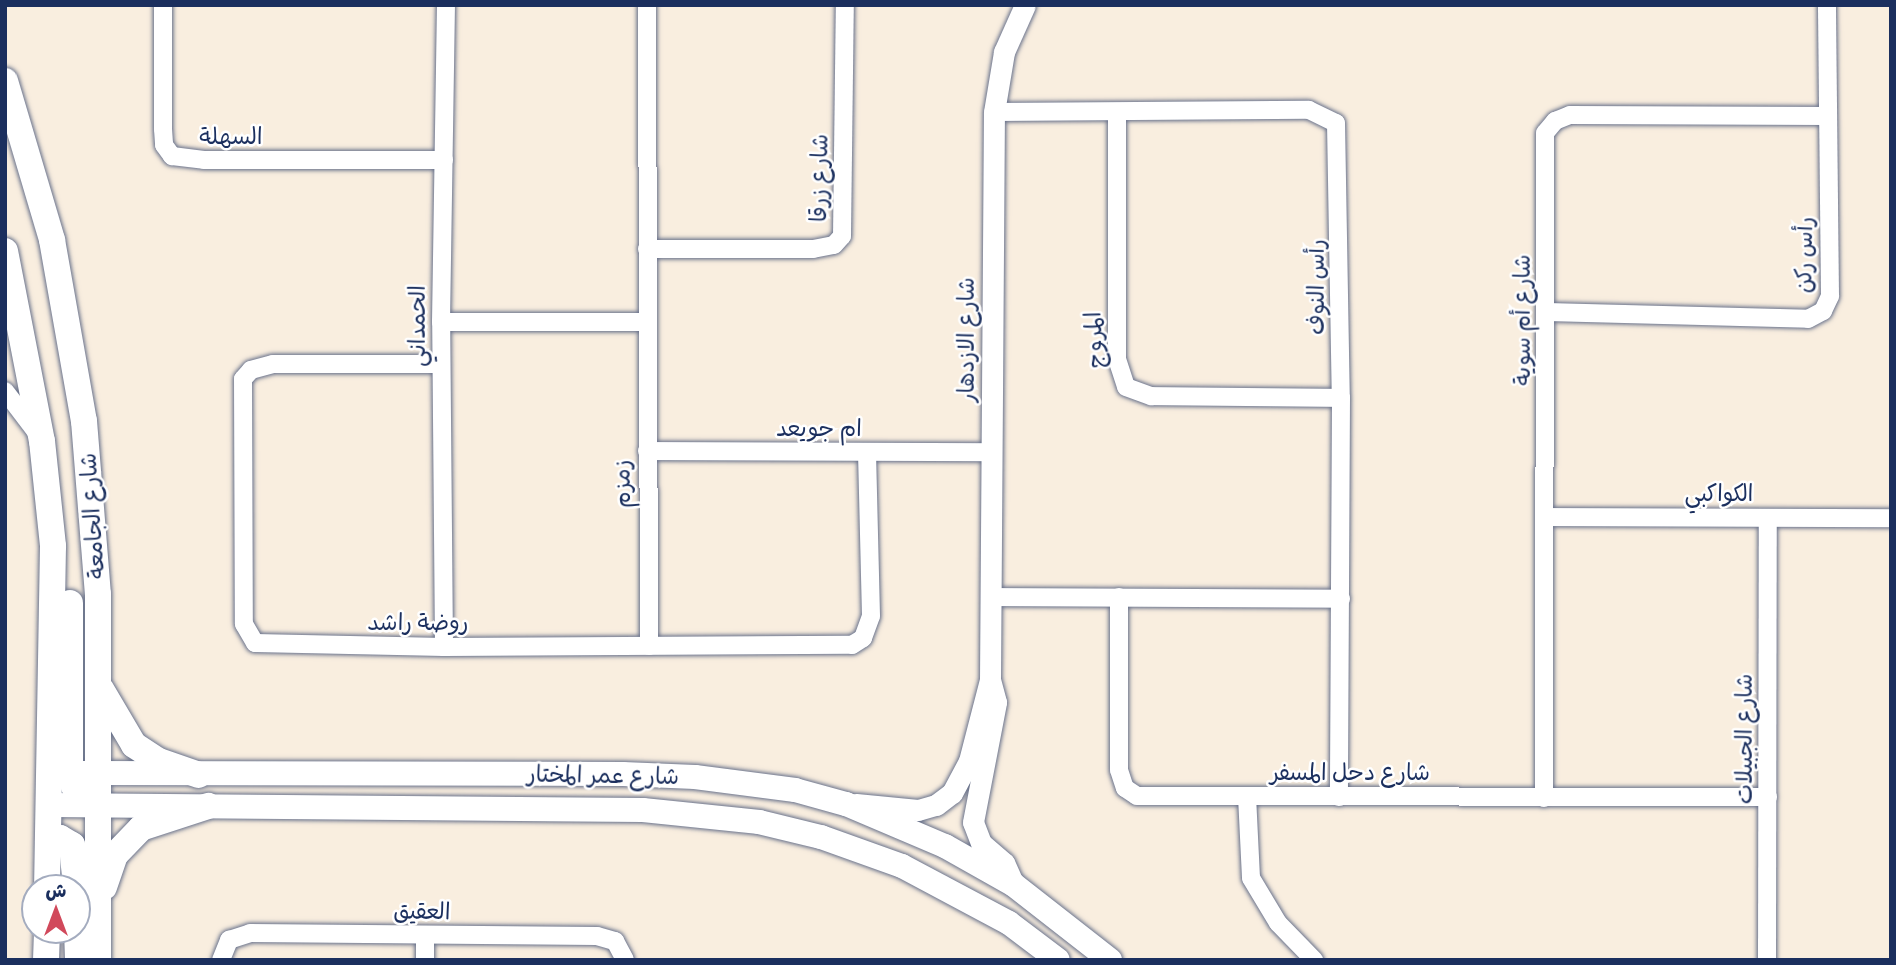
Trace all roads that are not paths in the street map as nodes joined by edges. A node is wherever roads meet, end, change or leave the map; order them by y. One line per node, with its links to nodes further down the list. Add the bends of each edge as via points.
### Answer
1 (163, 5): 11 (street, السهلة, via 163,129 164,145 172,156 204,160)
2 (446, 5): 11 (street, الحمداني)
3 (647, 5): 12 (street, زمزم)
4 (845, 5): 12 (street, شارع زرقا, via 842,236 834,245 813,249)
5 (1025, 5): 8 (street, شارع الازدهار, via 1004,52)
6 (1827, 5): 10 (street, رأس ركن)
7 (5, 81): 33 (main road, شارع الجامعة, via 52,240 74,352 95,524)
8 (994, 112): 9 (street, رأس النوف); 22 (street, شارع الازدهار)
9 (1117, 113): 19 (street, المروج, via 1117,359 1126,387 1151,396); 19 (street, رأس النوف, via 1309,110 1336,123)
10 (1828, 116): 14 (street, شارع أم سوية, via 1583,114 1555,121 1544,137); 14 (street, رأس ركن, via 1830,296 1817,317)
11 (444, 160): 16 (street, الحمداني)
12 (647, 249): 15 (street, زمزم)
13 (7, 275): 20 (main road, شارع الجامعة)
14 (1547, 312): 24 (street, شارع أم سوية)
15 (646, 321): 16 (street); 21 (street, زمزم)
16 (441, 322): 17 (street, الحمداني)
17 (441, 364): 31 (street, الحمداني); 31 (street, روضة راشد, via 260,365 243,379 241,393 244,624 249,638 265,645)
18 (5, 391): 20 (street)
19 (1341, 398): 29 (street, رأس النوف)
20 (42, 441): 34 (main road, شارع الجامعة, via 53,546)
21 (646, 452): 23 (street, ام جويعد); 30 (street, زمزم)
22 (992, 452): 23 (street, ام جويعد); 27 (street, شارع الازدهار)
23 (867, 453): 30 (street, روضة راشد, via 871,616 863,638 839,647)
24 (1546, 517): 25 (street, الكواكبي); 40 (street, شارع أم سوية)
25 (1768, 518): 26 (street, الكواكبي); 39 (street, شارع الجبيلات)
26 (1891, 518)
27 (992, 597): 28 (street); 32 (street, شارع الازدهار)
28 (1119, 597): 29 (street); 37 (street, شارع دحل المسفر, via 1119,770 1125,788 1145,797)
29 (1341, 599): 38 (street, رأس النوف)
30 (649, 646): 31 (street, روضة راشد)
31 (444, 647)
32 (990, 680): 41 (street, شارع الازدهار, via 970,761 952,793 936,805 918,810); 48 (street, شارع الازدهار, via 995,722 973,822 981,843 1004,863)
33 (97, 681): 35 (main road, شارع الجامعة); 36 (main road, via 116,721 134,745 159,761)
34 (60, 773): 35 (main road, شارع عمر المختار); 42 (main road, شارع الجامعة); 43 (main road)
35 (97, 773): 36 (main road, شارع عمر المختار); 43 (main road, شارع الجامعة)
36 (199, 775): 41 (main road, شارع عمر المختار, via 670,776 795,790)
37 (1247, 796): 38 (street, شارع دحل المسفر); 57 (street, via 1251,878 1278,923)
38 (1339, 797): 40 (street, شارع دحل المسفر)
39 (1768, 797): 40 (street, شارع دحل المسفر); 58 (street, شارع الجبيلات)
40 (1544, 798)
41 (846, 804): 48 (main road, شارع عمر المختار, via 945,846)
42 (49, 805): 43 (main road, شارع عمر المختار); 45 (main road, شارع الجامعة)
43 (97, 805): 44 (main road, شارع عمر المختار); 49 (main road, شارع الجامعة)
44 (208, 806): 49 (main road, via 155,821 125,842 109,871); 55 (main road, شارع عمر المختار, via 643,810 759,822 821,837 902,866 1009,923)
45 (48, 842): 46 (main road, شارع الجامعة); 47 (main road, via 60,838 72,845)
46 (47, 874)
47 (75, 874)
48 (1014, 885): 56 (main road, شارع عمر المختار)
49 (98, 908): 51 (main road, شارع الجامعة)
50 (425, 936): 52 (street, العقيق, via 243,933 225,944); 53 (street); 54 (street, العقيق, via 608,937 622,949)
51 (98, 960)
52 (221, 960)
53 (425, 960)
54 (625, 960)
55 (1058, 960)
56 (1110, 960)
57 (1314, 960)
58 (1767, 960)

